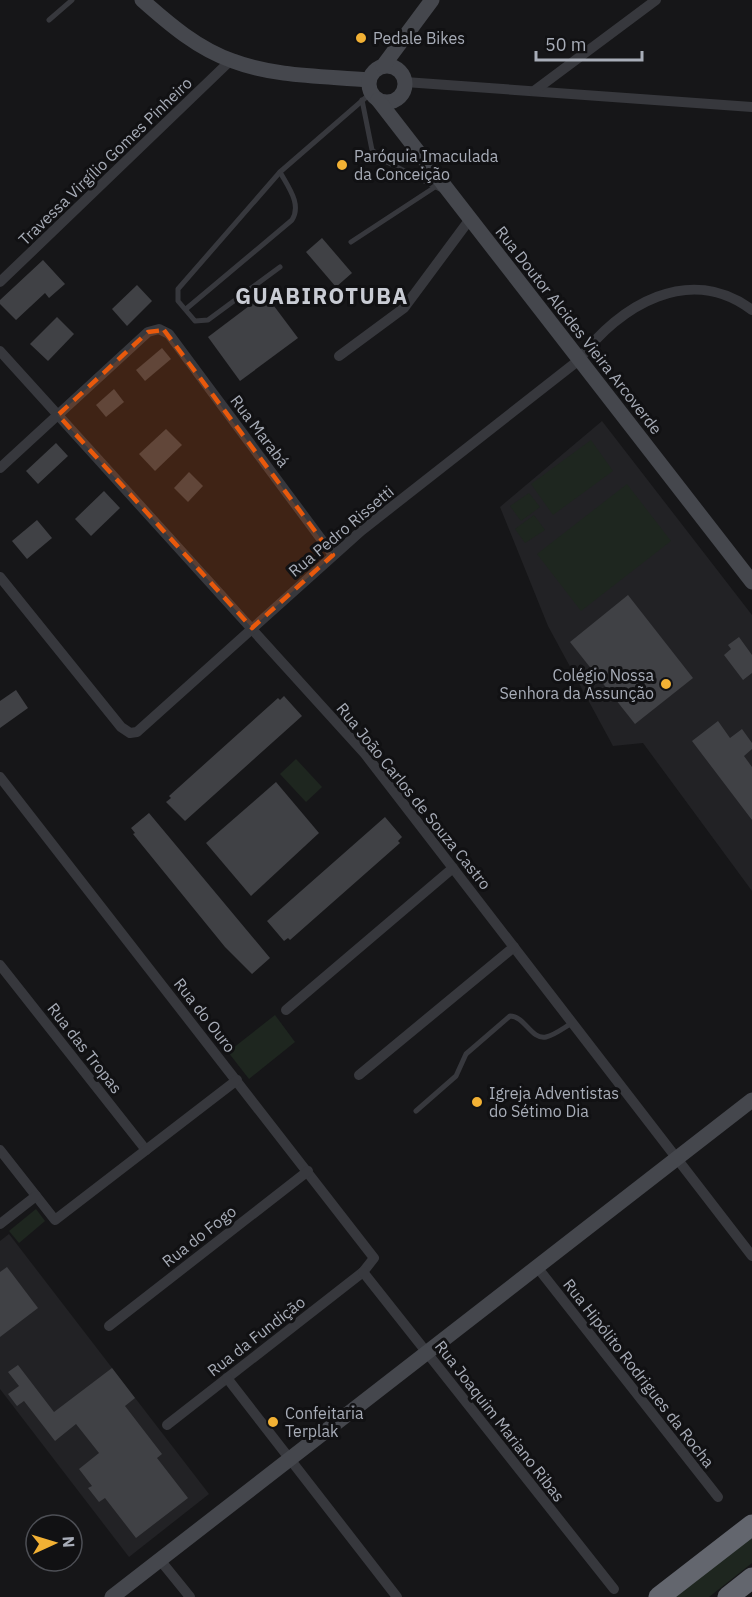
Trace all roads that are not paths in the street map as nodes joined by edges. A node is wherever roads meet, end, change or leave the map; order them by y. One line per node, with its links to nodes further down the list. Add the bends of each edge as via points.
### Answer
1 (72, 0): 5 (lane)
2 (142, 0): 6 (street, via 192,40)
3 (432, 0): 7 (street)
4 (656, 0): 9 (street)
5 (49, 20)
6 (230, 61): 10 (street); 18 (street, Travessa Virgílio Gomes Pinheiro)
7 (383, 66): 8 (street, via 395,67); 10 (street, via 374,71)
8 (405, 82): 9 (street); 10 (street, via 399,97 389,102)
9 (534, 91): 11 (street)
10 (370, 93): 12 (lane); 13 (lane, via 372,150); 14 (street, Rua Doutor Alcides Vieira Arcoverde)
11 (752, 107)
12 (280, 172): 19 (lane, via 178,289 178,301); 19 (lane, via 296,203 297,212 292,220)
13 (435, 187): 14 (lane); 16 (lane)
14 (450, 193): 15 (street, Rua Doutor Alcides Vieira Arcoverde)
15 (470, 219): 22 (street, via 404,308); 23 (street, Rua Doutor Alcides Vieira Arcoverde)
16 (351, 242)
17 (280, 267): 19 (lane, via 208,320 195,321)
18 (0, 282)
19 (186, 309)
20 (752, 310): 23 (street, Rua Pedro Rissetti, via 716,291 666,292 636,308 594,341)
21 (0, 351): 24 (street, Rua João Carlos de Souza Castro)
22 (339, 356)
23 (579, 360): 26 (street, Rua Pedro Rissetti); 28 (street, Rua Doutor Alcides Vieira Arcoverde)
24 (58, 415): 25 (street); 26 (street, Rua Marabá, via 148,332 159,329 169,334); 29 (street, Rua João Carlos de Souza Castro)
25 (0, 468)
26 (333, 555): 29 (street, Rua Pedro Rissetti)
27 (0, 577): 29 (street, Rua Pedro Rissetti, via 121,727 130,733 140,730)
28 (752, 582)
29 (252, 628): 31 (street, Rua João Carlos de Souza Castro, via 365,754)
30 (0, 777): 37 (street, Rua do Ouro)
31 (453, 868): 32 (street, Rua João Carlos de Souza Castro); 34 (street)
32 (514, 947): 35 (street, Rua João Carlos de Souza Castro); 36 (street)
33 (0, 965): 41 (street, Rua das Tropas)
34 (286, 1010)
35 (572, 1023): 39 (lane, via 545,1037 538,1036 517,1017 510,1017 466,1054 456,1076); 42 (street, Rua João Carlos de Souza Castro)
36 (359, 1075)
37 (237, 1080): 41 (street); 43 (street, Rua do Ouro)
38 (752, 1100): 42 (street)
39 (416, 1111)
40 (0, 1150): 44 (street)
41 (146, 1150): 44 (street, via 55,1220)
42 (677, 1159): 46 (street, Rua João Carlos de Souza Castro); 47 (street)
43 (308, 1171): 48 (street, Rua do Ouro, via 372,1253 373,1263); 49 (street, Rua do Fogo)
44 (36, 1196): 45 (street)
45 (0, 1224)
46 (752, 1256)
47 (537, 1267): 50 (street); 54 (street, Rua Hipólito Rodrigues da Rocha)
48 (363, 1272): 50 (street, Rua Joaquim Mariano Ribas); 51 (street, Rua da Fundição)
49 (109, 1326)
50 (427, 1352): 53 (street); 58 (street, Rua Joaquim Mariano Ribas)
51 (227, 1378): 52 (street, Rua da Fundição); 53 (street)
52 (168, 1425)
53 (290, 1459): 56 (street); 62 (street)
54 (718, 1497)
55 (752, 1525): 63 (highway)
56 (160, 1560): 60 (street); 61 (street)
57 (752, 1578): 59 (highway)
58 (614, 1589)
59 (729, 1596)
60 (112, 1597)
61 (190, 1597)
62 (398, 1597)
63 (658, 1597)

